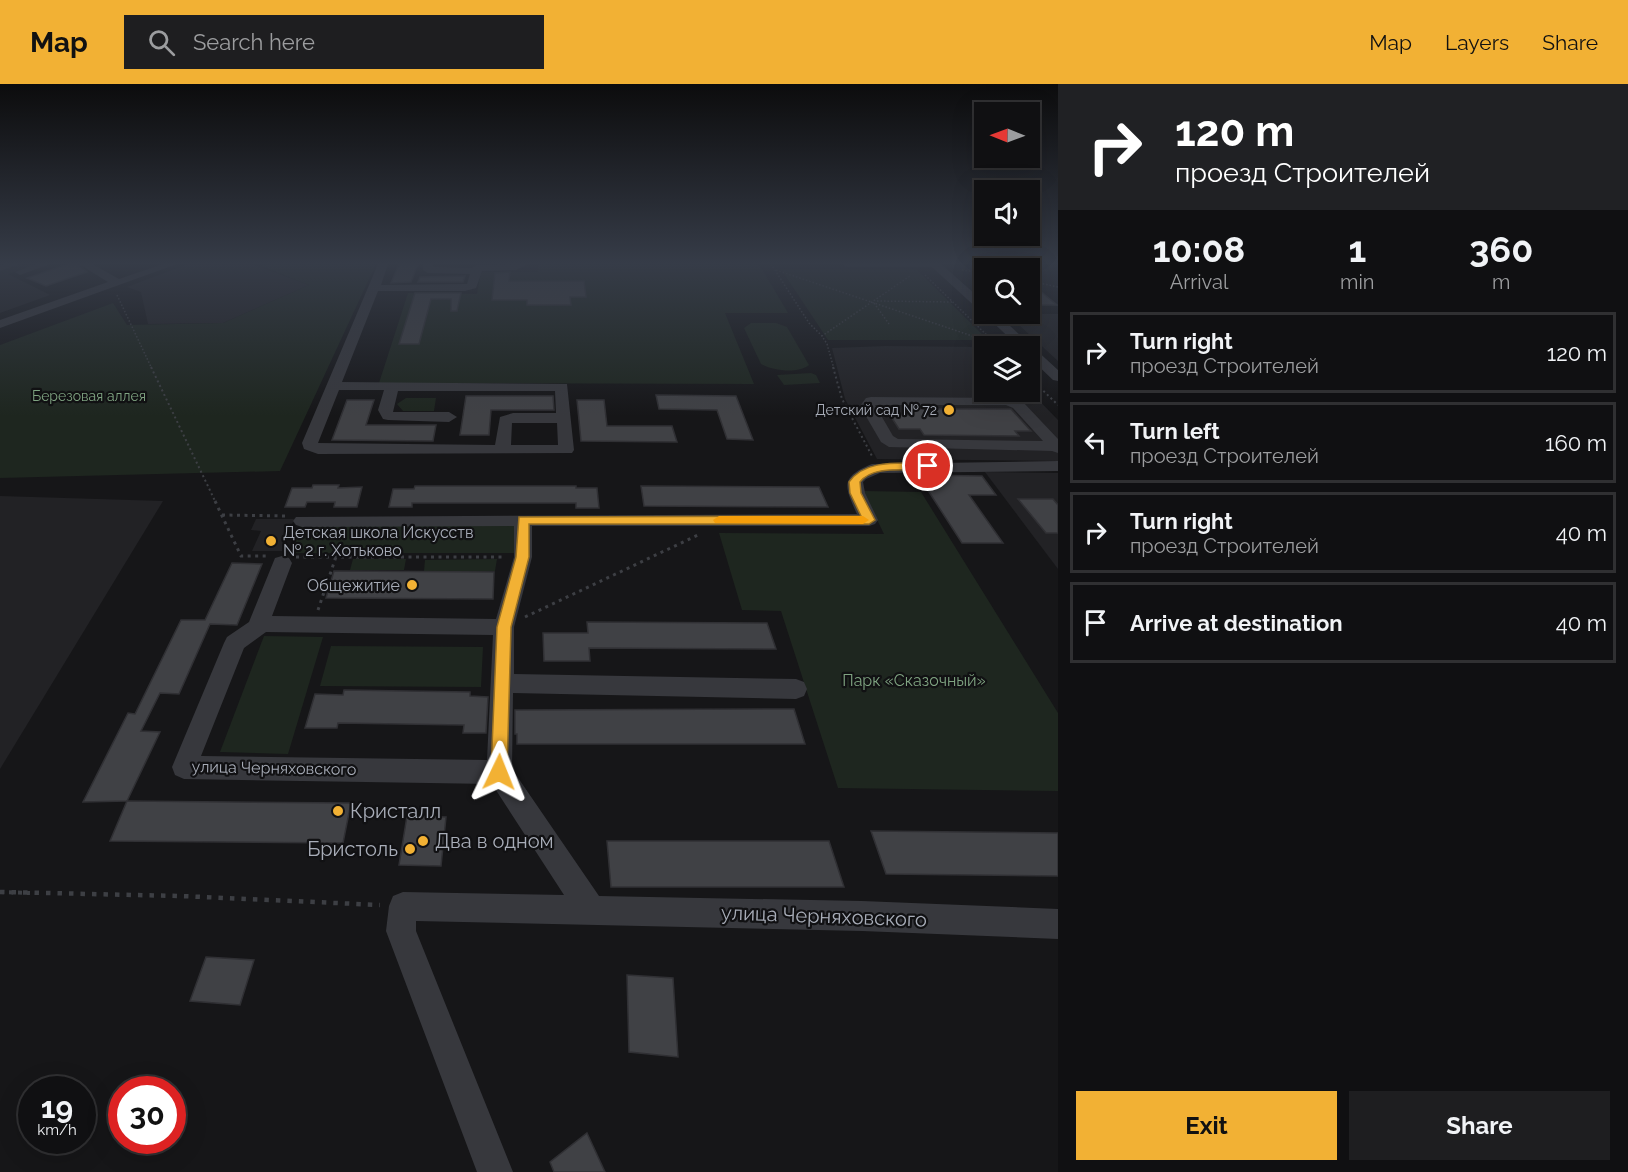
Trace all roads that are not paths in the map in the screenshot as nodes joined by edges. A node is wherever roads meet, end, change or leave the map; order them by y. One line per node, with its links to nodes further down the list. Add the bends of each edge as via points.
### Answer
1 (27, 315): 3 (street)
2 (363, 315): 8 (street)
3 (0, 324)
4 (1001, 324): 5 (street)
5 (1014, 336)
6 (1040, 359): 7 (street)
7 (1056, 372)
8 (333, 386): 9 (street); 12 (street, via 310,443 314,449)
9 (392, 386): 10 (street); 12 (street, via 385,410 388,416)
10 (454, 387): 11 (street, via 562,387); 12 (street)
11 (564, 418): 14 (street, via 506,420); 14 (street, via 566,450)
12 (446, 433): 14 (street)
13 (1057, 447): 13 (street, via 1018,405 1008,401 871,401 867,406 887,439 895,444)
14 (503, 450)
15 (1058, 466): 16 (street, via 878,468 860,475 855,482 869,520)
16 (523, 520): 17 (street); 20 (street, via 523,557)
17 (302, 521)
18 (282, 559): 19 (street, via 259,623)
19 (262, 624): 20 (street); 23 (street, улица Черняховского, via 235,643 184,767)
20 (504, 627): 21 (street)
21 (502, 683): 22 (street); 23 (street)
22 (796, 689)
23 (499, 772): 24 (street)
24 (591, 910): 25 (street, улица Черняховского); 26 (street, улица Черняховского, via 403,906 401,931)
25 (1058, 924)
26 (495, 1172)

